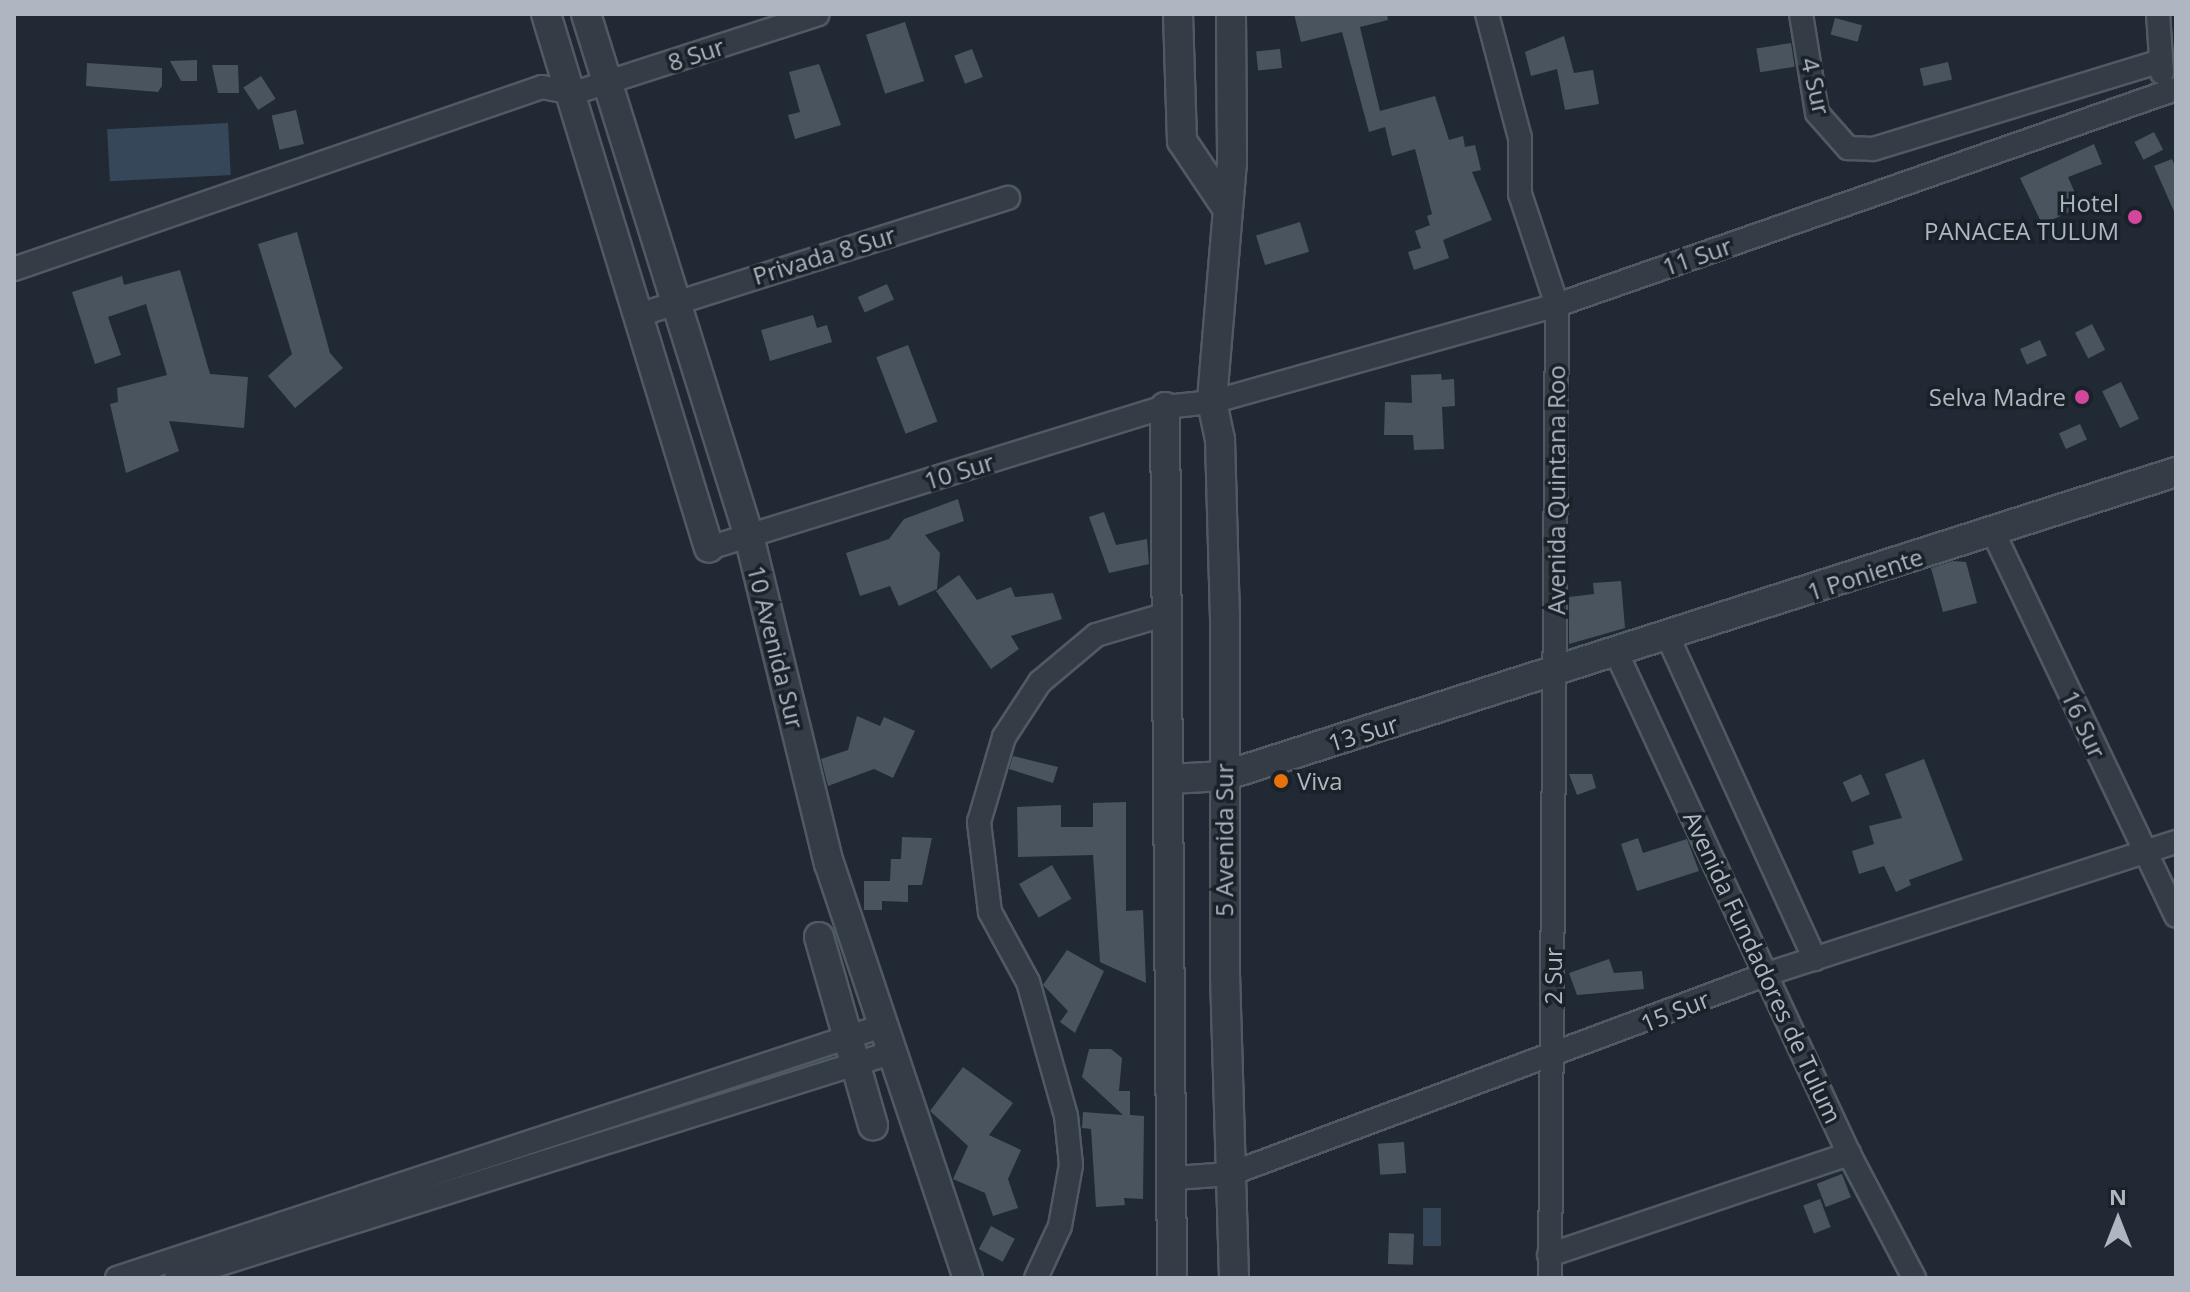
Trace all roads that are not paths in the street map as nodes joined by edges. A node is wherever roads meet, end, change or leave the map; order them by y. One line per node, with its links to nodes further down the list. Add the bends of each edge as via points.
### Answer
1 (546, 14): 11 (street)
2 (586, 14): 10 (street, 10 Avenida Sur)
3 (818, 14): 10 (street, 8 Sur)
4 (1178, 14): 14 (street, via 1182,141)
5 (1231, 14): 14 (street, 5 Avenida Sur, via 1232,162)
6 (1487, 14): 17 (street, Avenida Quintana Roo, via 1520,138 1520,194)
7 (1801, 14): 9 (street, 4 Sur, via 1817,113 1848,148 1873,149)
8 (2158, 14): 9 (street)
9 (2157, 62): 12 (street)
10 (609, 83): 11 (street, 8 Sur); 16 (street, 10 Avenida Sur)
11 (574, 93): 15 (street, via 542,87); 18 (street)
12 (2174, 94): 17 (street, 11 Sur)
13 (1008, 198): 16 (street, Privada 8 Sur)
14 (1225, 205): 19 (street, 5 Avenida Sur)
15 (14, 269)
16 (676, 301): 18 (street, Privada 8 Sur); 23 (street, 10 Avenida Sur)
17 (1557, 305): 19 (street, 11 Sur); 28 (street, Avenida Quintana Roo)
18 (642, 314): 24 (street)
19 (1212, 402): 20 (street, 10 Sur); 29 (street, 5 Avenida Sur, via 1220,440)
20 (1165, 407): 23 (street, 10 Sur); 25 (street)
21 (2176, 472): 22 (street, 1 Poniente)
22 (1993, 532): 26 (street, 1 Poniente); 32 (street, 16 Sur)
23 (749, 536): 24 (street, 10 Sur); 37 (street, 10 Avenida Sur, via 829,863)
24 (709, 548)
25 (1167, 614): 30 (street); 49 (street, via 1096,635 1040,682 1004,737 979,822 990,912 1028,982 1066,1116 1071,1165 1060,1226)
26 (1668, 637): 27 (street, 1 Poniente); 35 (street)
27 (1617, 654): 28 (street, 1 Poniente); 36 (street, Avenida Fundadores de Tulum)
28 (1554, 675): 29 (street, 13 Sur); 40 (street, 2 Sur)
29 (1224, 776): 30 (street, 13 Sur); 43 (street, 5 Avenida Sur)
30 (1170, 779): 44 (street)
31 (2176, 842): 32 (street, 15 Sur)
32 (2144, 852): 33 (street, 16 Sur); 35 (street, 15 Sur)
33 (2176, 916)
34 (819, 937): 38 (street)
35 (1815, 959): 36 (street, 15 Sur)
36 (1770, 973): 40 (street, 15 Sur); 42 (street, Avenida Fundadores de Tulum)
37 (882, 1026): 38 (street); 39 (street, 10 Avenida Sur)
38 (851, 1050): 39 (street); 41 (street); 46 (street); 47 (street)
39 (890, 1053): 48 (street, 10 Avenida Sur)
40 (1552, 1059): 43 (street, 15 Sur); 45 (street, 2 Sur)
41 (873, 1125)
42 (1849, 1154): 45 (street); 53 (street, Avenida Fundadores de Tulum)
43 (1230, 1174): 44 (street, 15 Sur); 51 (street, 5 Avenida Sur)
44 (1175, 1178): 50 (street)
45 (1549, 1255): 52 (street, 2 Sur)
46 (117, 1278)
47 (176, 1278)
48 (968, 1278)
49 (1036, 1278)
50 (1172, 1278)
51 (1234, 1278)
52 (1550, 1278)
53 (1914, 1278)

